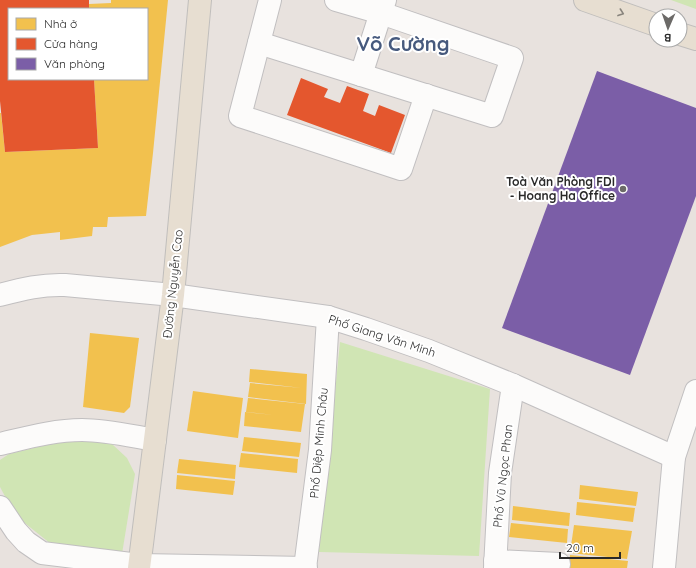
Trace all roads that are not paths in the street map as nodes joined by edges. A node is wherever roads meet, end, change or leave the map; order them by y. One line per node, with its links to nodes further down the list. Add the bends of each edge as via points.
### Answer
1 (200, 0): 11 (main road, Đường Nguyễn Cao)
2 (270, 0): 7 (street)
3 (336, 0): 5 (street)
4 (585, 0): 6 (main road, one-way to 6)
5 (383, 7): 8 (street); 9 (street, via 512,58 492,116)
6 (648, 22)
7 (259, 43): 8 (street); 9 (street, via 240,116 401,169)
8 (361, 75): 9 (street)
9 (426, 95)
10 (0, 295): 11 (street, Phố Giang Văn Minh, via 50,284)
11 (173, 295): 12 (street, Phố Giang Văn Minh); 15 (main road, Đường Nguyễn Cao)
12 (328, 317): 13 (street, Phố Giang Văn Minh, via 429,351); 22 (street, Phố Diệp Minh Châu, via 320,450)
13 (513, 385): 17 (street, Phố Giang Văn Minh); 19 (street, Phố Vũ Ngọc Phan, via 500,473)
14 (696, 391): 17 (street)
15 (154, 440): 16 (street, via 82,430 46,434); 21 (main road, Đường Nguyễn Cao)
16 (0, 444)
17 (674, 457): 23 (street)
18 (0, 507): 21 (street, via 26,542 42,553)
19 (495, 564): 20 (street)
20 (559, 564)
21 (139, 567): 22 (street)
22 (306, 568)
23 (664, 568)

